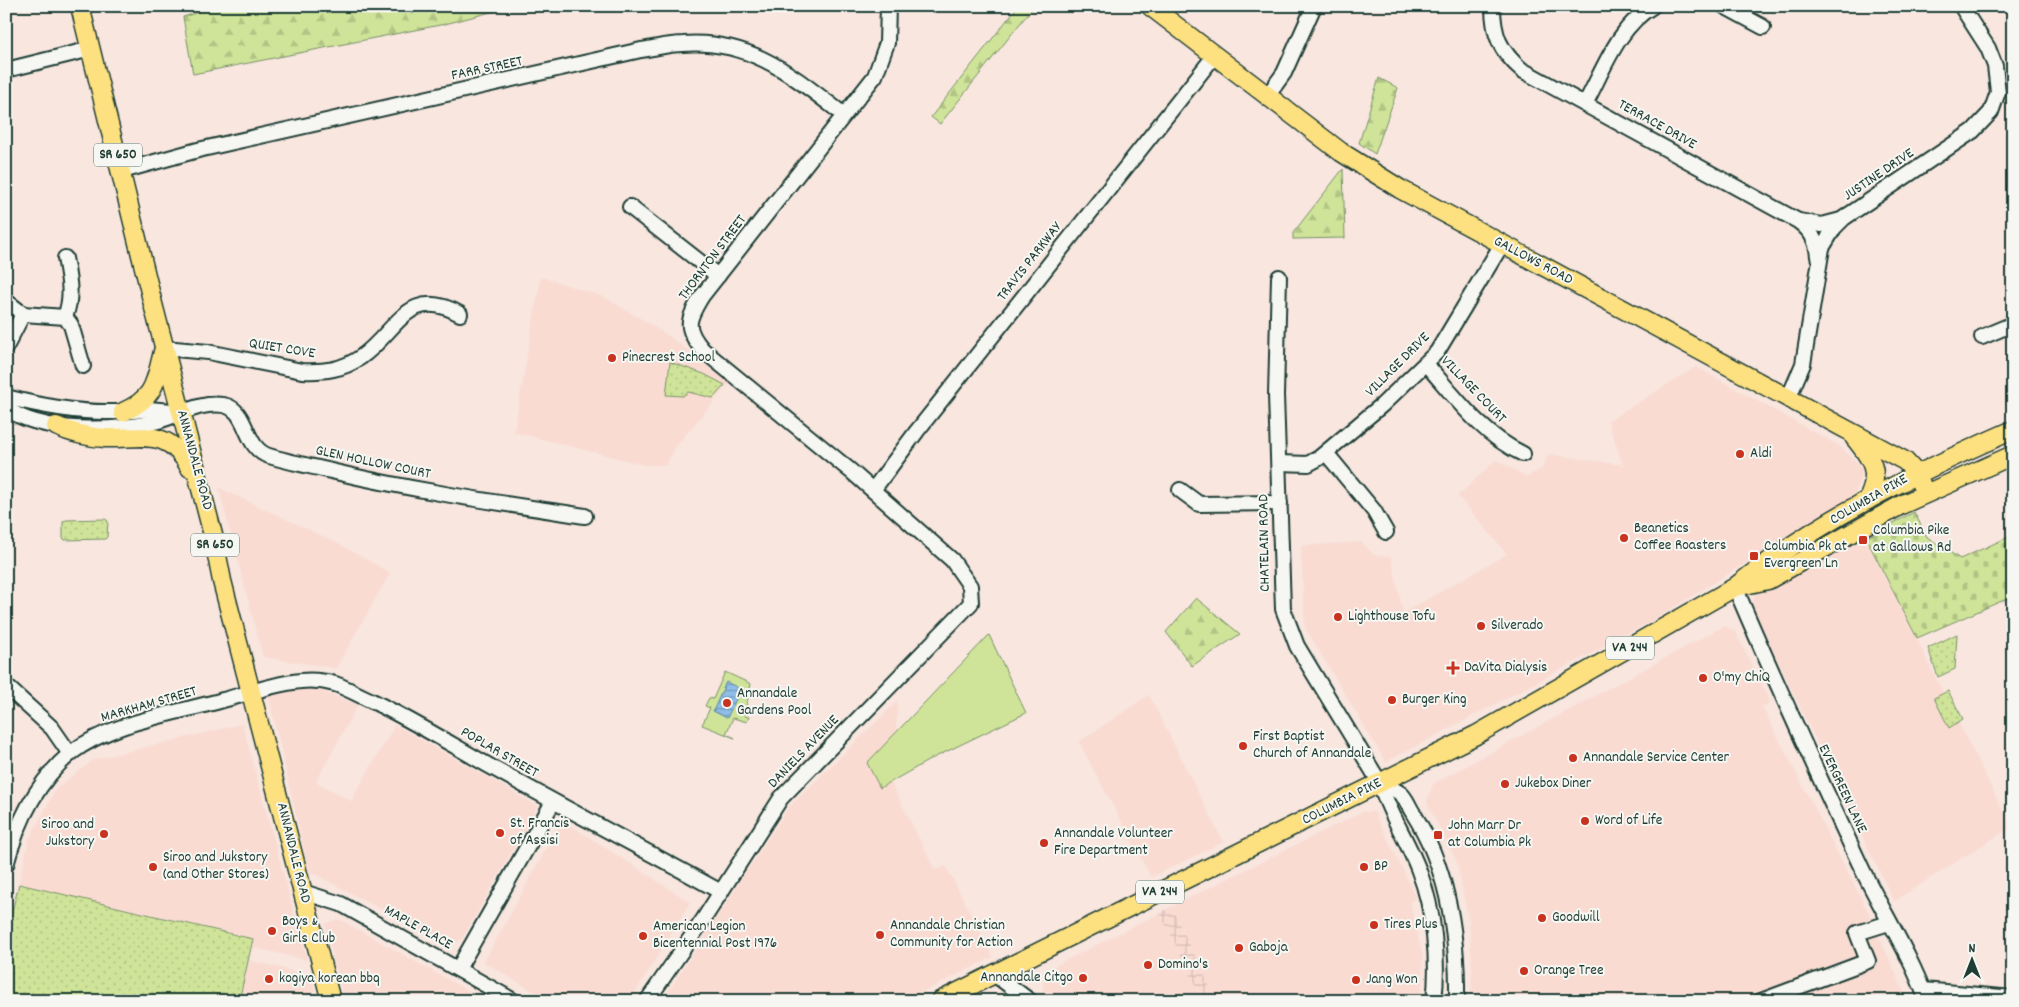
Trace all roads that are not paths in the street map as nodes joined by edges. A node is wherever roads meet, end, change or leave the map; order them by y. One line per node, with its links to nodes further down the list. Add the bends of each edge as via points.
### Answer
1 (80, 6): 10 (main road, ANNANDALE ROAD / SR 650)
2 (888, 6): 15 (street, THORNTON STREET, via 889,27 882,60 875,76)
3 (1150, 6): 11 (main road, GALLOWS ROAD)
4 (1314, 6): 13 (street, via 1288,65)
5 (1493, 6): 14 (street, TERRACE DRIVE, via 1494,30 1513,62)
6 (1653, 6): 14 (street, via 1633,20 1624,32)
7 (1724, 6): 9 (street)
8 (1961, 6): 18 (street, JUSTINE DRIVE, via 1988,48 1995,66 1998,92 1991,112 1973,131)
9 (1763, 27)
10 (91, 49): 12 (street); 16 (main road, ANNANDALE ROAD / SR 650)
11 (1215, 55): 13 (main road, GALLOWS ROAD); 49 (street, TRAVIS PARKWAY)
12 (6, 70)
13 (1268, 95): 20 (main road, GALLOWS ROAD, via 1371,171)
14 (1585, 104): 19 (street, TERRACE DRIVE)
15 (844, 115): 16 (street, FARR STREET, via 773,63 752,53 709,44 684,44 641,50 330,120); 23 (street, THORNTON STREET)
16 (122, 171): 32 (main road, ANNANDALE ROAD / SR 650)
17 (630, 207): 23 (street)
18 (1844, 218): 19 (street, via 1822,225); 22 (street, JUSTINE DRIVE, via 1826,239)
19 (1798, 221): 22 (street, TERRACE DRIVE, via 1815,239)
20 (1502, 244): 33 (street, VILLAGE DRIVE, via 1451,332); 36 (main road, GALLOWS ROAD)
21 (65, 258): 28 (street, via 70,299)
22 (1818, 261): 36 (street, JUSTINE DRIVE, via 1803,364)
23 (718, 276): 49 (street, THORNTON STREET, via 691,314 690,332 694,340)
24 (1279, 277): 46 (street, CHATELAIN ROAD, via 1276,395)
25 (6, 301): 26 (street)
26 (23, 314): 28 (street); 31 (street)
27 (460, 314): 32 (street, QUIET COVE, via 438,305 415,307 360,358 322,371 302,371 208,352)
28 (64, 316): 34 (street, via 71,324)
29 (2013, 324): 30 (street)
30 (1982, 337)
31 (6, 347)
32 (164, 348): 38 (main road, via 153,390 139,404); 39 (main road, ANNANDALE ROAD / SR 650)
33 (1426, 364): 43 (street, VILLAGE DRIVE); 44 (street, VILLAGE COURT, via 1483,428)
34 (83, 366)
35 (6, 397): 38 (street, via 53,408)
36 (1788, 399): 42 (main road, GALLOWS ROAD)
37 (6, 408): 40 (street, via 31,420)
38 (123, 412): 39 (street, via 162,408)
39 (181, 412): 40 (street, via 155,422 122,427); 48 (main road, ANNANDALE ROAD / SR 650); 54 (street, GLEN HOLLOW COURT, via 210,405 232,407 239,414 248,438 266,455 398,487)
40 (56, 426): 48 (main road, via 82,435 105,438 150,436 160,439 178,448)
41 (2013, 430): 47 (main road, COLUMBIA PIKE / VA 244)
42 (1849, 431): 47 (main road, GALLOWS ROAD, via 1905,461); 52 (main road, via 1875,468 1873,490)
43 (1326, 453): 46 (street, VILLAGE DRIVE, via 1308,464); 55 (street, via 1374,511)
44 (1523, 454)
45 (2013, 455): 51 (main road, COLUMBIA PIKE / VA 244)
46 (1280, 463): 53 (street, CHATELAIN ROAD)
47 (1916, 473): 51 (main road, GALLOWS ROAD); 52 (main road, COLUMBIA PIKE / VA 244)
48 (202, 489): 59 (main road, ANNANDALE ROAD / SR 650)
49 (873, 490): 57 (street, THORNTON STREET, via 952,560 962,572)
50 (1180, 490): 53 (street, via 1199,504)
51 (1925, 493): 56 (main road, COLUMBIA PIKE / VA 244, via 1768,580)
52 (1868, 500): 56 (main road, COLUMBIA PIKE / VA 244, via 1774,556)
53 (1280, 503): 61 (street, CHATELAIN ROAD, via 1283,609 1298,646)
54 (584, 516)
55 (1386, 532)
56 (1735, 587): 61 (main road, COLUMBIA PIKE / VA 244, via 1476,735); 66 (street, EVERGREEN LANE, via 1806,750)
57 (972, 594): 65 (street, DANIELS AVENUE, via 971,603 951,626 780,798)
58 (6, 686): 60 (street, via 52,728)
59 (251, 693): 60 (street, MARKHAM STREET, via 122,728); 62 (street, POPLAR STREET, via 300,681 333,684 404,718); 64 (main road, ANNANDALE ROAD / SR 650)
60 (70, 754): 63 (street, MARKHAM STREET, via 30,801 16,830)
61 (1380, 783): 68 (main road, COLUMBIA PIKE / VA 244); 76 (street, CHATELAIN ROAD, via 1426,893 1436,959); 77 (street, via 1401,794 1433,853 1456,943)
62 (552, 802): 65 (street, POPLAR STREET); 67 (street)
63 (6, 865)
64 (303, 892): 67 (street, MAPLE PLACE, via 341,904); 71 (main road, ANNANDALE ROAD / SR 650)
65 (721, 892): 73 (street, DANIELS AVENUE)
66 (1889, 923): 69 (street, EVERGREEN LANE); 78 (street, via 1856,933 1868,962)
67 (458, 969): 72 (street, MAPLE PLACE)
68 (994, 974): 74 (main road, COLUMBIA PIKE / VA 244); 75 (street)
69 (1925, 995): 70 (street)
70 (2013, 998)
71 (331, 1001)
72 (514, 1001)
73 (648, 1001)
74 (940, 1001)
75 (1030, 1001)
76 (1434, 1001)
77 (1457, 1001)
78 (1761, 1001)

